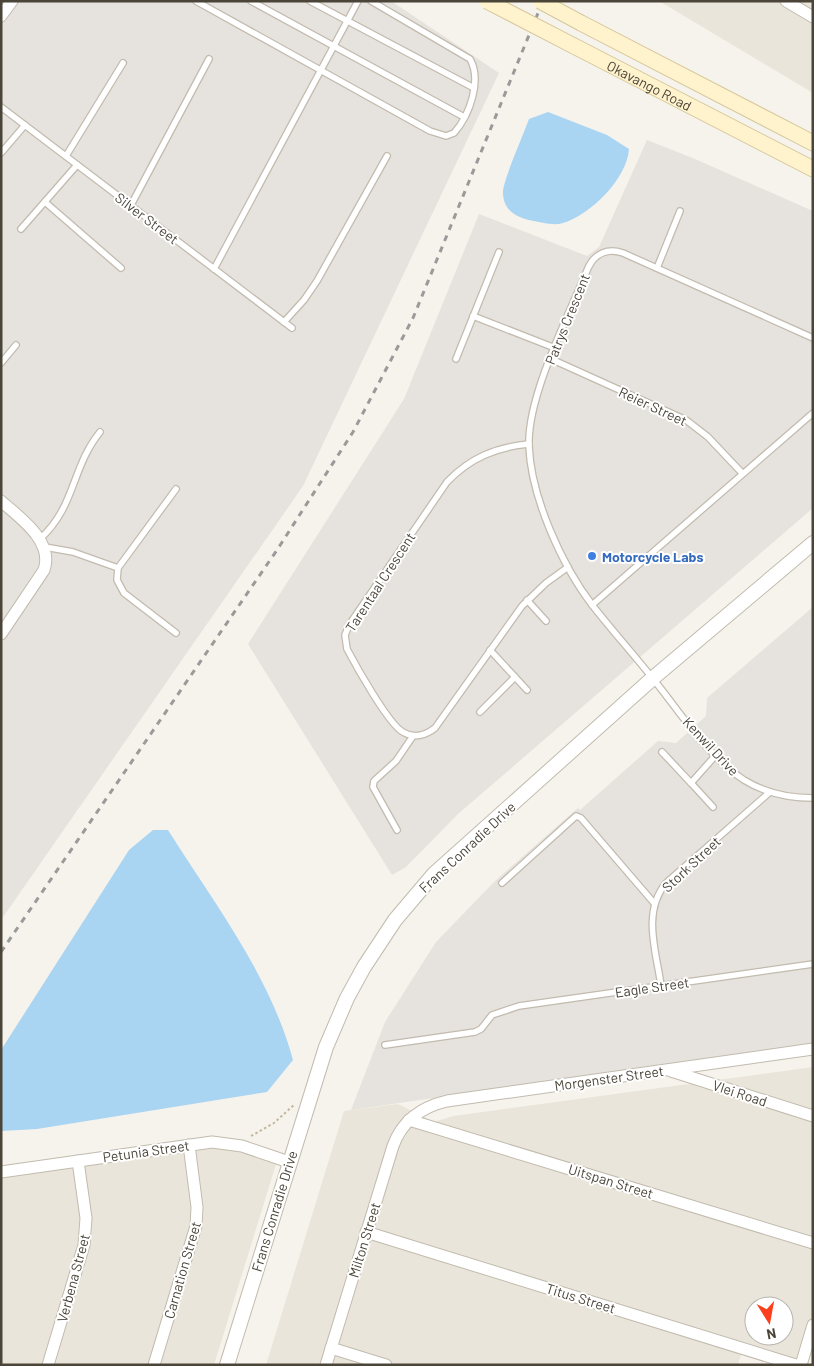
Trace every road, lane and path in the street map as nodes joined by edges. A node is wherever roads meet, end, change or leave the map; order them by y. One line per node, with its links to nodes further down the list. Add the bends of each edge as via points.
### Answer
1 (12, 1): 10 (street)
2 (196, 1): 16 (lane)
3 (251, 1): 13 (lane)
4 (310, 1): 12 (lane)
5 (358, 1): 12 (lane)
6 (371, 1): 17 (lane, via 470,60 476,75)
7 (487, 1): 26 (main road, Okavango Road, bridge)
8 (540, 1): 21 (main road, Okavango Road, bridge)
9 (786, 1): 11 (street)
10 (1, 16)
11 (813, 17)
12 (347, 21): 13 (lane); 17 (lane)
13 (334, 45): 16 (lane); 19 (lane)
14 (209, 59): 28 (lane)
15 (123, 64): 23 (lane)
16 (320, 70): 19 (lane, via 442,135 454,133); 34 (lane)
17 (474, 88): 19 (lane)
18 (1, 107): 20 (lane, Silver Street)
19 (464, 117)
20 (25, 126): 22 (lane); 23 (lane, Silver Street)
21 (813, 143)
22 (1, 153)
23 (66, 156): 25 (lane, Silver Street)
24 (387, 156): 36 (lane, via 317,281)
25 (77, 165): 27 (lane); 28 (lane, Silver Street)
26 (813, 169)
27 (45, 202): 30 (lane); 32 (lane)
28 (131, 206): 34 (lane, Silver Street)
29 (680, 211): 33 (lane)
30 (21, 229)
31 (499, 252): 35 (lane)
32 (121, 268)
33 (657, 268): 38 (lane, Patrys Crescent); 40 (lane, Patrys Crescent, via 618,251 597,255 588,268)
34 (214, 269): 36 (lane, Silver Street)
35 (474, 316): 40 (lane); 41 (lane)
36 (284, 322): 37 (lane, Silver Street)
37 (292, 328)
38 (813, 338)
39 (16, 345): 43 (lane)
40 (555, 348): 42 (lane, Patrys Crescent)
41 (456, 359)
42 (551, 359): 46 (lane, Patrys Crescent, via 532,411); 47 (lane, Reier Street, via 686,420 708,437)
43 (1, 363)
44 (813, 413): 47 (lane)
45 (100, 432): 50 (lane, via 88,446 68,502)
46 (529, 444): 52 (lane, Patrys Crescent, via 536,485); 64 (lane, Tarentaal Crescent, via 484,454 455,473 346,630 347,649 393,724)
47 (742, 472): 55 (lane)
48 (176, 489): 53 (lane)
49 (1, 501): 50 (street)
50 (42, 543): 53 (lane); 58 (street, via 47,557 44,570)
51 (813, 543): 61 (street, Frans Conradie Drive)
52 (568, 567): 54 (lane); 55 (lane, Patrys Crescent)
53 (118, 568): 57 (lane, via 117,580 124,593)
54 (527, 600): 56 (lane); 59 (lane)
55 (592, 604): 61 (lane, Patrys Crescent)
56 (546, 621)
57 (176, 633)
58 (1, 634)
59 (490, 650): 60 (lane); 64 (lane, via 436,728)
60 (515, 677): 62 (lane); 63 (lane)
61 (653, 678): 66 (lane, Kenwil Drive); 85 (street, Frans Conradie Drive, via 434,874 394,920 360,975 329,1038)
62 (527, 690)
63 (480, 712)
64 (413, 736): 71 (lane, via 396,761 374,781 373,787)
65 (662, 752): 67 (lane)
66 (716, 755): 67 (lane); 68 (lane, Kenwil Drive, via 741,778)
67 (691, 783): 70 (lane)
68 (770, 792): 69 (lane, Kenwil Drive, via 793,798); 73 (lane, Stork Street, via 666,883)
69 (813, 798)
70 (713, 807)
71 (397, 830)
72 (502, 883): 73 (lane, via 576,816)
73 (654, 903): 75 (lane, Stork Street, via 651,921)
74 (813, 964): 75 (lane, Eagle Street)
75 (661, 985): 76 (lane, Eagle Street, via 519,1006 492,1015 481,1029 474,1032)
76 (385, 1045)
77 (813, 1049): 78 (street, Morgenster Street)
78 (667, 1070): 80 (street, Vlei Road); 81 (street, Morgenster Street, via 446,1101 426,1108)
79 (297, 1102): 82 (path, via 274,1123)
80 (813, 1116)
81 (409, 1120): 87 (street, Milton Street, via 393,1146); 88 (street, Uitspan Street)
82 (244, 1138)
83 (188, 1145): 84 (street, Petunia Street); 85 (street, Petunia Street, via 223,1143 242,1146); 92 (street, Carnation Street, via 198,1207 196,1226)
84 (78, 1161): 86 (street, Petunia Street); 91 (street, Verbena Street, via 87,1231)
85 (289, 1162): 93 (street, Frans Conradie Drive)
86 (1, 1172)
87 (366, 1232): 90 (street, Milton Street); 96 (street, Titus Street)
88 (813, 1243)
89 (813, 1325): 97 (street)
90 (331, 1348): 94 (street, Milton Street); 95 (street)
91 (48, 1365)
92 (154, 1365)
93 (226, 1365)
94 (326, 1365)
95 (386, 1365)
96 (796, 1365)
97 (800, 1365)

